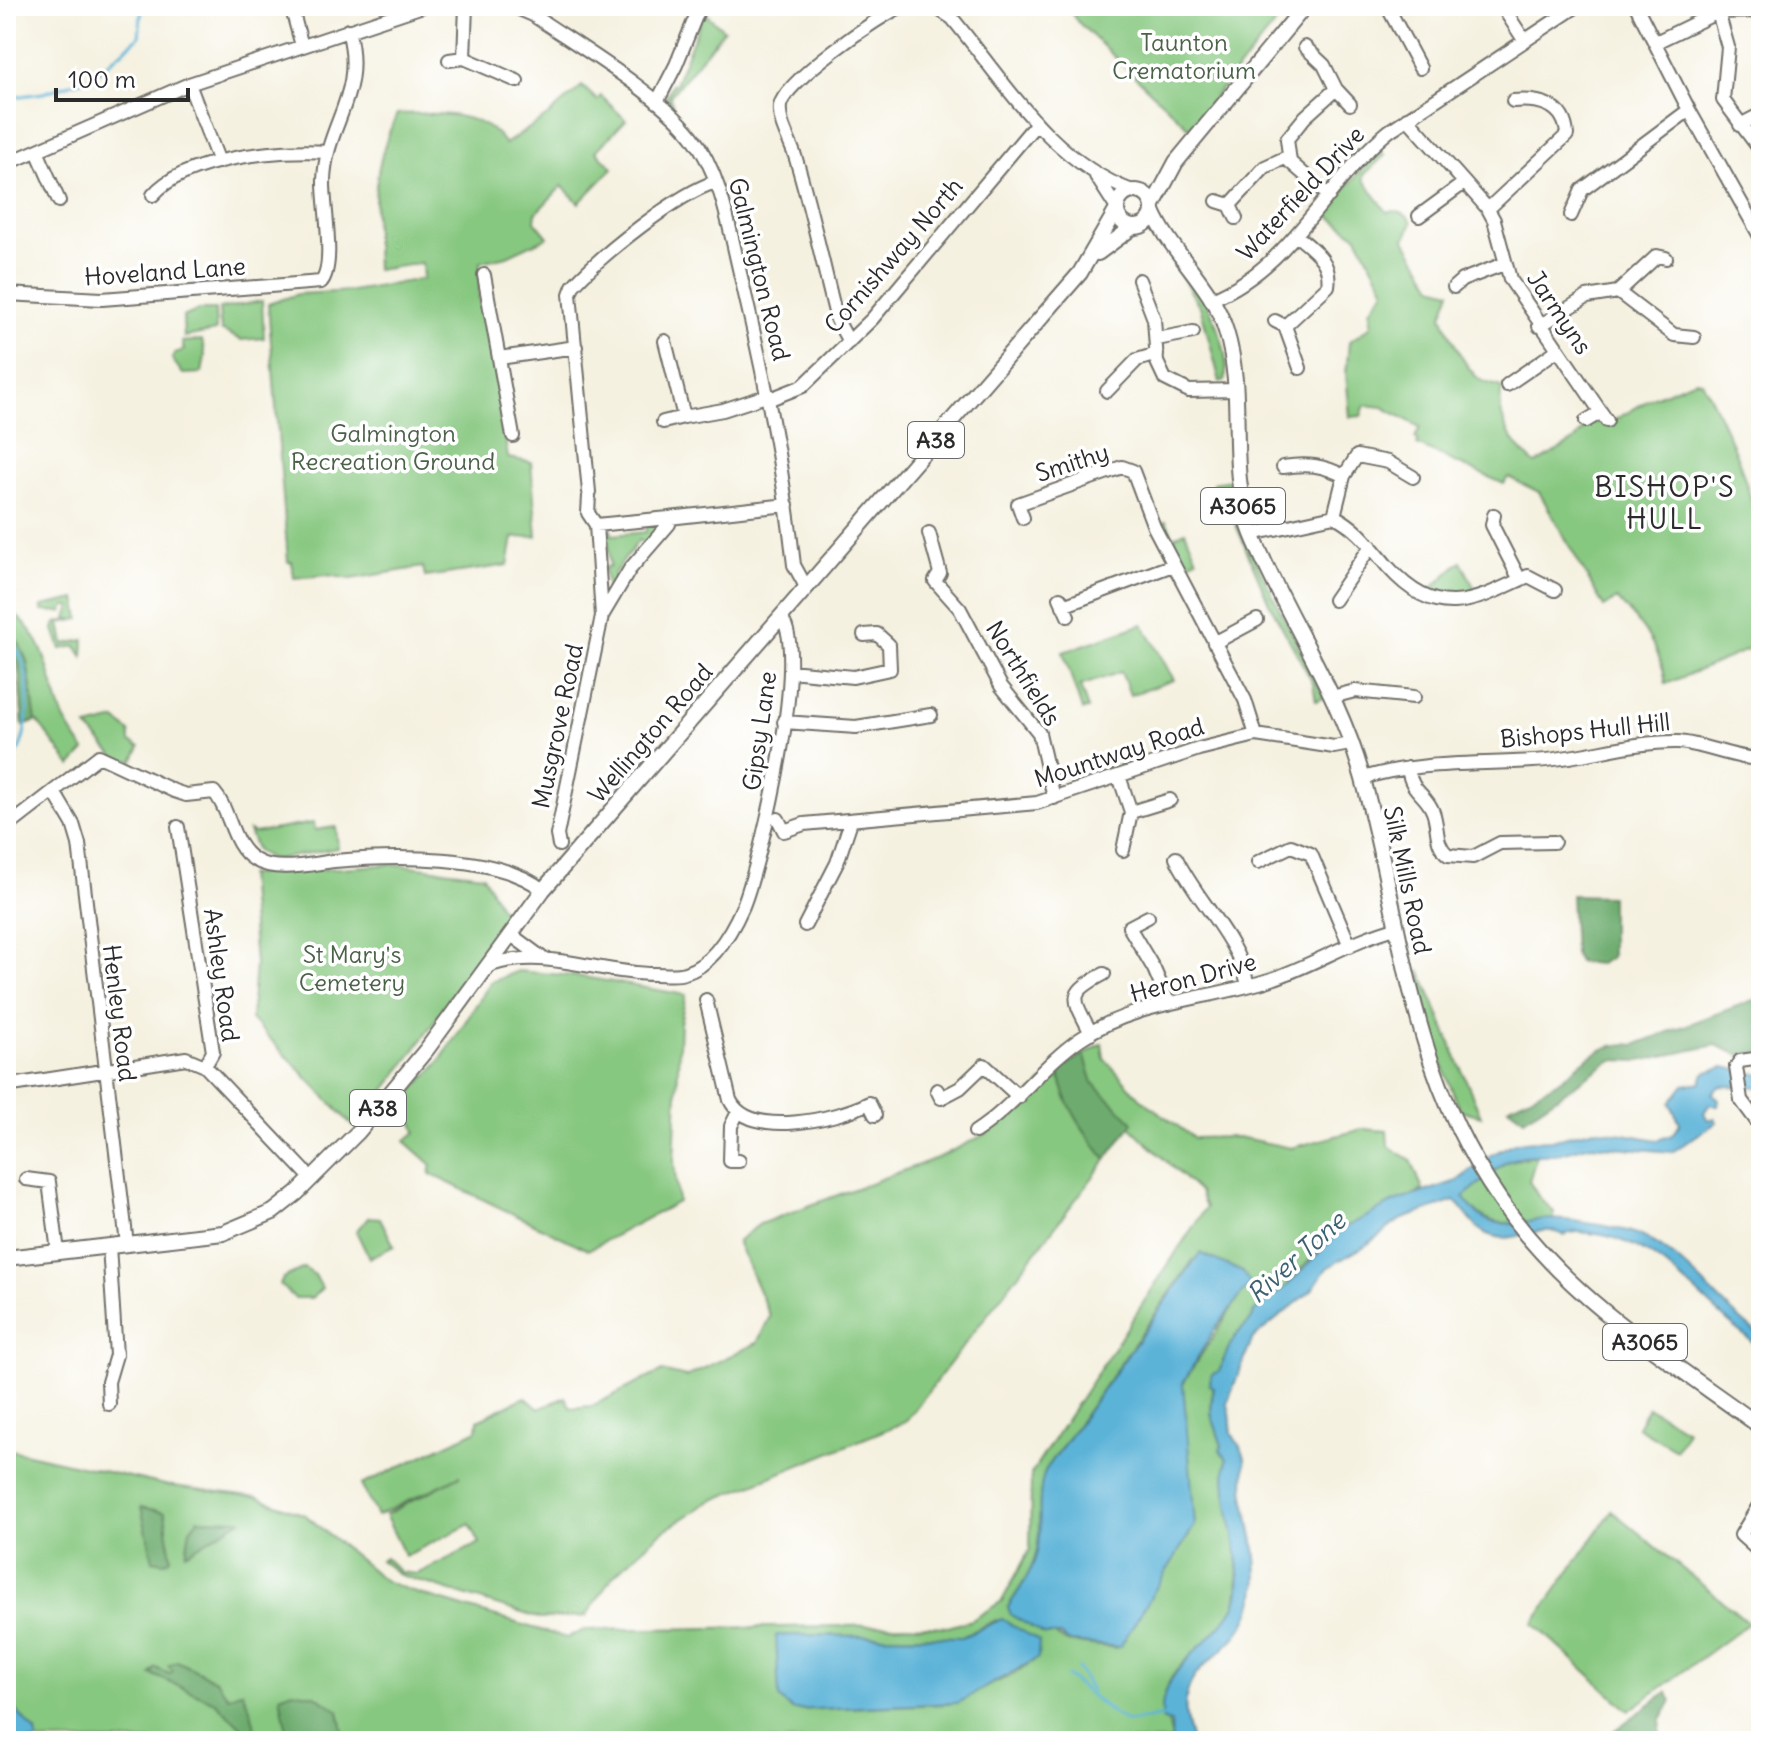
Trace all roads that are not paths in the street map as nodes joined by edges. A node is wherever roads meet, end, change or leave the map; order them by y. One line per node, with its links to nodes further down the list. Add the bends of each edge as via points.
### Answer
1 (291, 6): 18 (street)
2 (466, 6): 20 (street)
3 (512, 6): 26 (street, Galmington Road, via 533,15)
4 (699, 6): 26 (street)
5 (903, 6): 75 (street, via 784,96 781,118 837,320)
6 (934, 6): 32 (street, via 952,18)
7 (1305, 6): 41 (main road, A38)
8 (1386, 6): 21 (street)
9 (1502, 6): 16 (street)
10 (1577, 6): 16 (street, Waterfield Drive)
11 (1636, 6): 17 (street)
12 (415, 7): 15 (street)
13 (1761, 11): 14 (street)
14 (1718, 12): 17 (street); 33 (street, via 1728,54 1723,100)
15 (348, 30): 18 (street); 38 (street, via 354,73)
16 (1524, 40): 31 (street, Waterfield Drive)
17 (1656, 42): 29 (street)
18 (302, 46): 24 (street)
19 (1305, 47): 25 (street)
20 (464, 58): 22 (street); 23 (street)
21 (1419, 59)
22 (449, 60)
23 (510, 82)
24 (189, 84): 36 (street); 40 (street)
25 (1336, 89): 27 (street); 39 (street, via 1287,139)
26 (657, 102): 44 (street, Galmington Road, via 694,139)
27 (1350, 104)
28 (1521, 104): 34 (street, via 1556,109 1565,121)
29 (1689, 110): 54 (street, via 1582,190); 58 (street)
30 (1761, 114): 33 (street)
31 (1407, 118): 45 (street, Jarmyns); 48 (street, Waterfield Drive, via 1363,153)
32 (1036, 124): 43 (street); 75 (street, Cornishway North)
33 (1740, 125): 37 (street)
34 (1566, 138): 35 (street); 52 (street)
35 (1582, 138)
36 (37, 151): 42 (street); 49 (street)
37 (1761, 151)
38 (327, 152): 40 (street); 67 (street, Hoveland Lane, via 329,268 316,284 143,298)
39 (1287, 157): 48 (street); 55 (street, via 1265,167 1223,203)
40 (219, 162): 47 (street, via 160,186)
41 (1176, 162): 46 (main road, A38); 50 (main road, A38)
42 (6, 164)
43 (1094, 174): 46 (street); 51 (street)
44 (716, 182): 76 (street, Musgrove Road, via 700,186 573,286); 85 (street, Galmington Road)
45 (1464, 183): 52 (street, Jarmyns); 53 (street)
46 (1135, 191): 50 (main road, via 1146,194); 51 (main road, A38, via 1121,196)
47 (153, 195)
48 (1329, 196): 57 (street, Waterfield Drive)
49 (60, 201)
50 (1153, 208): 56 (main road, A38, via 1147,222); 59 (main road, Silk Mills Road / A3065)
51 (1116, 209): 56 (main road, via 1122,222); 61 (main road, A38)
52 (1488, 209): 62 (street, Jarmyns)
53 (1422, 210)
54 (1571, 215)
55 (1236, 218)
56 (1134, 227): 59 (main road, Silk Mills Road / A3065); 61 (main road, A38)
57 (1297, 236): 68 (street, Waterfield Drive, via 1251,279); 81 (street, via 1323,259 1330,277 1323,295 1280,324)
58 (1761, 238)
59 (1172, 244): 68 (main road, Silk Mills Road / A3065)
60 (1666, 258): 66 (street, via 1657,256)
61 (1089, 261): 104 (main road, A38)
62 (1504, 264): 63 (street); 69 (street, Jarmyns)
63 (1459, 280)
64 (489, 282): 80 (street)
65 (1138, 288): 73 (street)
66 (1618, 292): 69 (street, via 1587,297); 71 (street)
67 (6, 294)
68 (1212, 299): 84 (main road, Silk Mills Road / A3065, via 1229,341)
69 (1539, 326): 78 (street, Jarmyns)
70 (1186, 331): 73 (street)
71 (1674, 335): 72 (street); 77 (street)
72 (1694, 337)
73 (1157, 339): 79 (street)
74 (665, 341): 86 (street)
75 (849, 342): 85 (street, Cornishway North, via 803,386)
76 (576, 347): 80 (street); 98 (street, Musgrove Road, via 587,460 581,474 589,494 588,513)
77 (1668, 348)
78 (1556, 351): 82 (street); 87 (street, Jarmyns, via 1604,417)
79 (1157, 354): 83 (street, via 1137,360); 84 (street, via 1159,369 1180,390)
80 (499, 358): 89 (street)
81 (1301, 359)
82 (1510, 379)
83 (1114, 388)
84 (1236, 390): 100 (main road, Silk Mills Road / A3065, via 1237,481)
85 (770, 397): 86 (street, Cornishway North); 93 (street, Galmington Road)
86 (684, 417): 88 (street, Cornishway North)
87 (1586, 421)
88 (663, 422)
89 (513, 436)
90 (1292, 470): 92 (street, via 1327,467)
91 (1405, 475): 92 (street, via 1357,450)
92 (1344, 476): 94 (street)
93 (787, 505): 95 (street); 104 (street, Galmington Road, via 794,565)
94 (1334, 516): 100 (street); 101 (street)
95 (669, 518): 98 (street); 108 (street, Musgrove Road)
96 (1023, 518): 102 (street, Smithy, via 1016,498 1128,468)
97 (1489, 523): 103 (street)
98 (596, 525): 108 (street, Musgrove Road)
99 (929, 533): 127 (street, Northfields, via 940,545 940,573 932,585 960,609 1008,696 1038,729)
100 (1252, 534): 116 (main road, Silk Mills Road / A3065)
101 (1371, 546): 103 (street, via 1408,585 1440,600 1480,600); 106 (street, via 1347,592)
102 (1173, 565): 107 (street); 112 (street, Smithy)
103 (1520, 580): 105 (street, via 1528,576)
104 (806, 587): 109 (main road, A38)
105 (1555, 590)
106 (1334, 600)
107 (1064, 606)
108 (602, 616): 135 (street, Musgrove Road, via 559,823)
109 (780, 617): 114 (street, Gipsy Lane, via 791,632); 139 (main road, Wellington Road / A38)
110 (1257, 620): 112 (street)
111 (874, 632): 113 (street, via 889,645)
112 (1214, 643): 120 (street, Smithy, via 1245,700)
113 (890, 669): 114 (street, via 853,677); 115 (street)
114 (790, 671): 119 (street, Gipsy Lane)
115 (897, 683)
116 (1332, 697): 117 (street, via 1355,691); 121 (main road, Silk Mills Road / A3065)
117 (1414, 697)
118 (931, 715): 119 (street, via 856,727)
119 (784, 722): 146 (street, Gipsy Lane, via 760,854 742,908 705,961 684,974 646,974)
120 (1256, 735): 121 (street, Mountway Road, via 1334,747); 124 (street, Mountway Road)
121 (1350, 744): 125 (main road, Silk Mills Road / A3065)
122 (1761, 757): 123 (street, Bishops Hull Hill, via 1750,760 1703,745 1657,743 1534,761)
123 (1408, 768): 125 (street, Bishops Hull Hill); 134 (street, via 1414,791 1429,804 1438,843 1448,855 1464,858 1500,843 1534,848)
124 (1119, 776): 127 (street, Mountway Road); 129 (street)
125 (1363, 778): 142 (main road, Silk Mills Road / A3065)
126 (54, 792): 132 (street); 139 (street, via 99,756 186,795 214,792 242,847 262,864 434,860 503,869); 156 (street, Henley Road, via 79,844)
127 (1054, 798): 131 (street, Mountway Road)
128 (1170, 800): 129 (street)
129 (1131, 812): 136 (street)
130 (778, 819): 131 (street, Mountway Road, via 784,831)
131 (851, 821): 141 (street, via 837,863)
132 (6, 828)
133 (178, 829): 155 (street, Ashley Road, via 213,1052)
134 (1554, 842)
135 (559, 845)
136 (1123, 850)
137 (1176, 858): 149 (street, via 1214,916)
138 (1258, 862): 144 (street, via 1291,846 1311,854)
139 (543, 890): 143 (main road, A38)
140 (1148, 917): 151 (street, via 1129,927 1128,937 1154,969)
141 (805, 925)
142 (1396, 928): 144 (street, Heron Drive); 172 (main road, Silk Mills Road / A3065, via 1424,1047 1471,1156 1511,1216 1598,1307)
143 (507, 938): 145 (street); 146 (street); 147 (main road, A38)
144 (1350, 946): 149 (street, Heron Drive, via 1315,964)
145 (526, 958): 146 (street); 147 (street)
146 (544, 959)
147 (486, 967): 166 (main road, A38, via 427,1049)
148 (1104, 974): 152 (street, via 1079,987 1076,995 1076,1006)
149 (1248, 985): 151 (street, Heron Drive)
150 (706, 1000): 161 (street, via 730,1100)
151 (1169, 1004): 152 (street, Heron Drive)
152 (1091, 1033): 158 (street, Heron Drive, via 1052,1061)
153 (6, 1053): 157 (street)
154 (1761, 1058): 162 (street, via 1740,1061 1736,1067 1741,1100)
155 (205, 1066): 156 (street, via 186,1058); 166 (street, Ashley Road)
156 (105, 1070): 157 (street); 167 (street, Henley Road)
157 (8, 1086)
158 (1019, 1097): 159 (street, via 987,1062); 163 (street, Heron Drive)
159 (941, 1098)
160 (869, 1105): 161 (street, via 816,1120 769,1122)
161 (738, 1112): 164 (street, via 731,1126 730,1161)
162 (1761, 1127)
163 (975, 1132)
164 (739, 1161)
165 (26, 1179): 169 (street, via 49,1182)
166 (312, 1179): 167 (main road, A38, via 273,1212 242,1226)
167 (127, 1244): 168 (main road, A38)
168 (109, 1246): 169 (main road, A38); 171 (street, via 116,1355 108,1382)
169 (58, 1252): 170 (main road, A38)
170 (6, 1258)
171 (109, 1404)
172 (1761, 1427)
173 (1761, 1502): 174 (street, via 1741,1535)
174 (1761, 1553)

